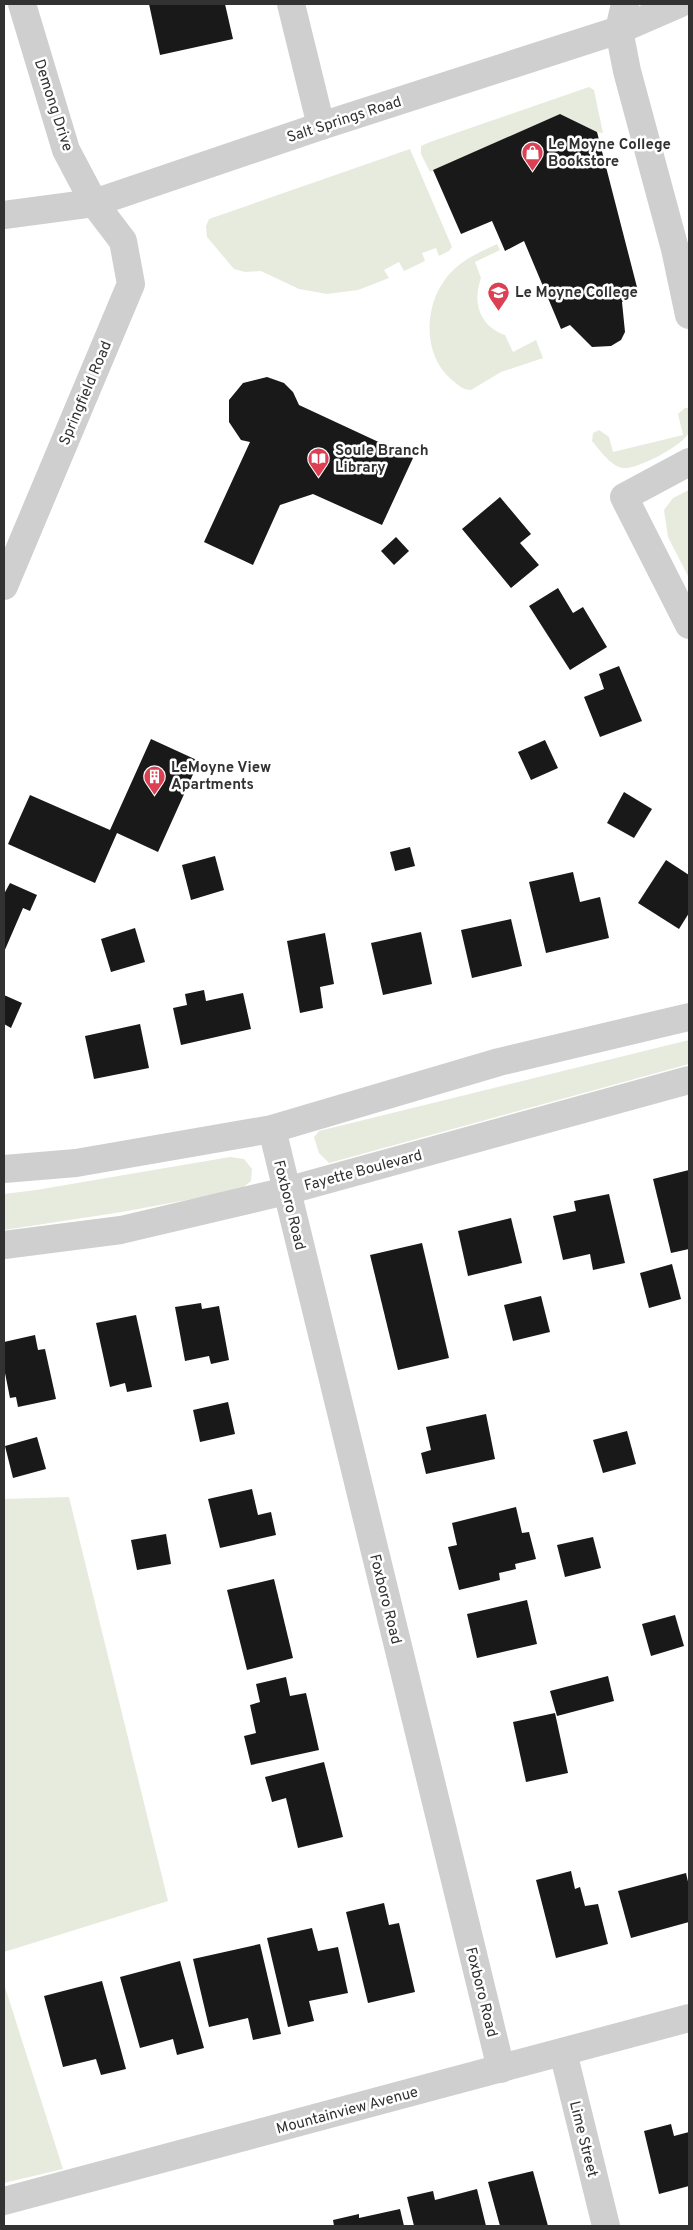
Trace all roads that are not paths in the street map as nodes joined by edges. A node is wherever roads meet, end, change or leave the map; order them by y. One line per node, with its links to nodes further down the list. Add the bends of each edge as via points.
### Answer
1 (22, 4): 7 (street, Demong Drive, via 66,150)
2 (292, 4): 6 (street)
3 (625, 4): 5 (street)
4 (679, 4): 5 (street, Salt Springs Road)
5 (620, 30): 6 (street, Salt Springs Road); 9 (street, via 627,71 675,248)
6 (321, 126): 7 (street, Salt Springs Road)
7 (94, 203): 8 (street, Salt Springs Road); 11 (street, Springfield Road, via 122,241 131,284)
8 (4, 216)
9 (689, 315)
10 (689, 462): 12 (street, via 624,497)
11 (4, 586)
12 (689, 625)
13 (689, 1017): 15 (street, via 499,1062)
14 (689, 1080): 17 (street, Fayette Boulevard)
15 (272, 1129): 16 (street, via 76,1163); 17 (street, Foxboro Road)
16 (4, 1170)
17 (286, 1191): 18 (street, Fayette Boulevard, via 121,1230); 21 (street, Foxboro Road)
18 (4, 1245)
19 (689, 2018): 20 (street, Mountainview Avenue)
20 (563, 2052): 21 (street, Mountainview Avenue); 23 (street, Lime Street)
21 (501, 2069): 22 (street, Mountainview Avenue)
22 (4, 2201)
23 (606, 2226)

